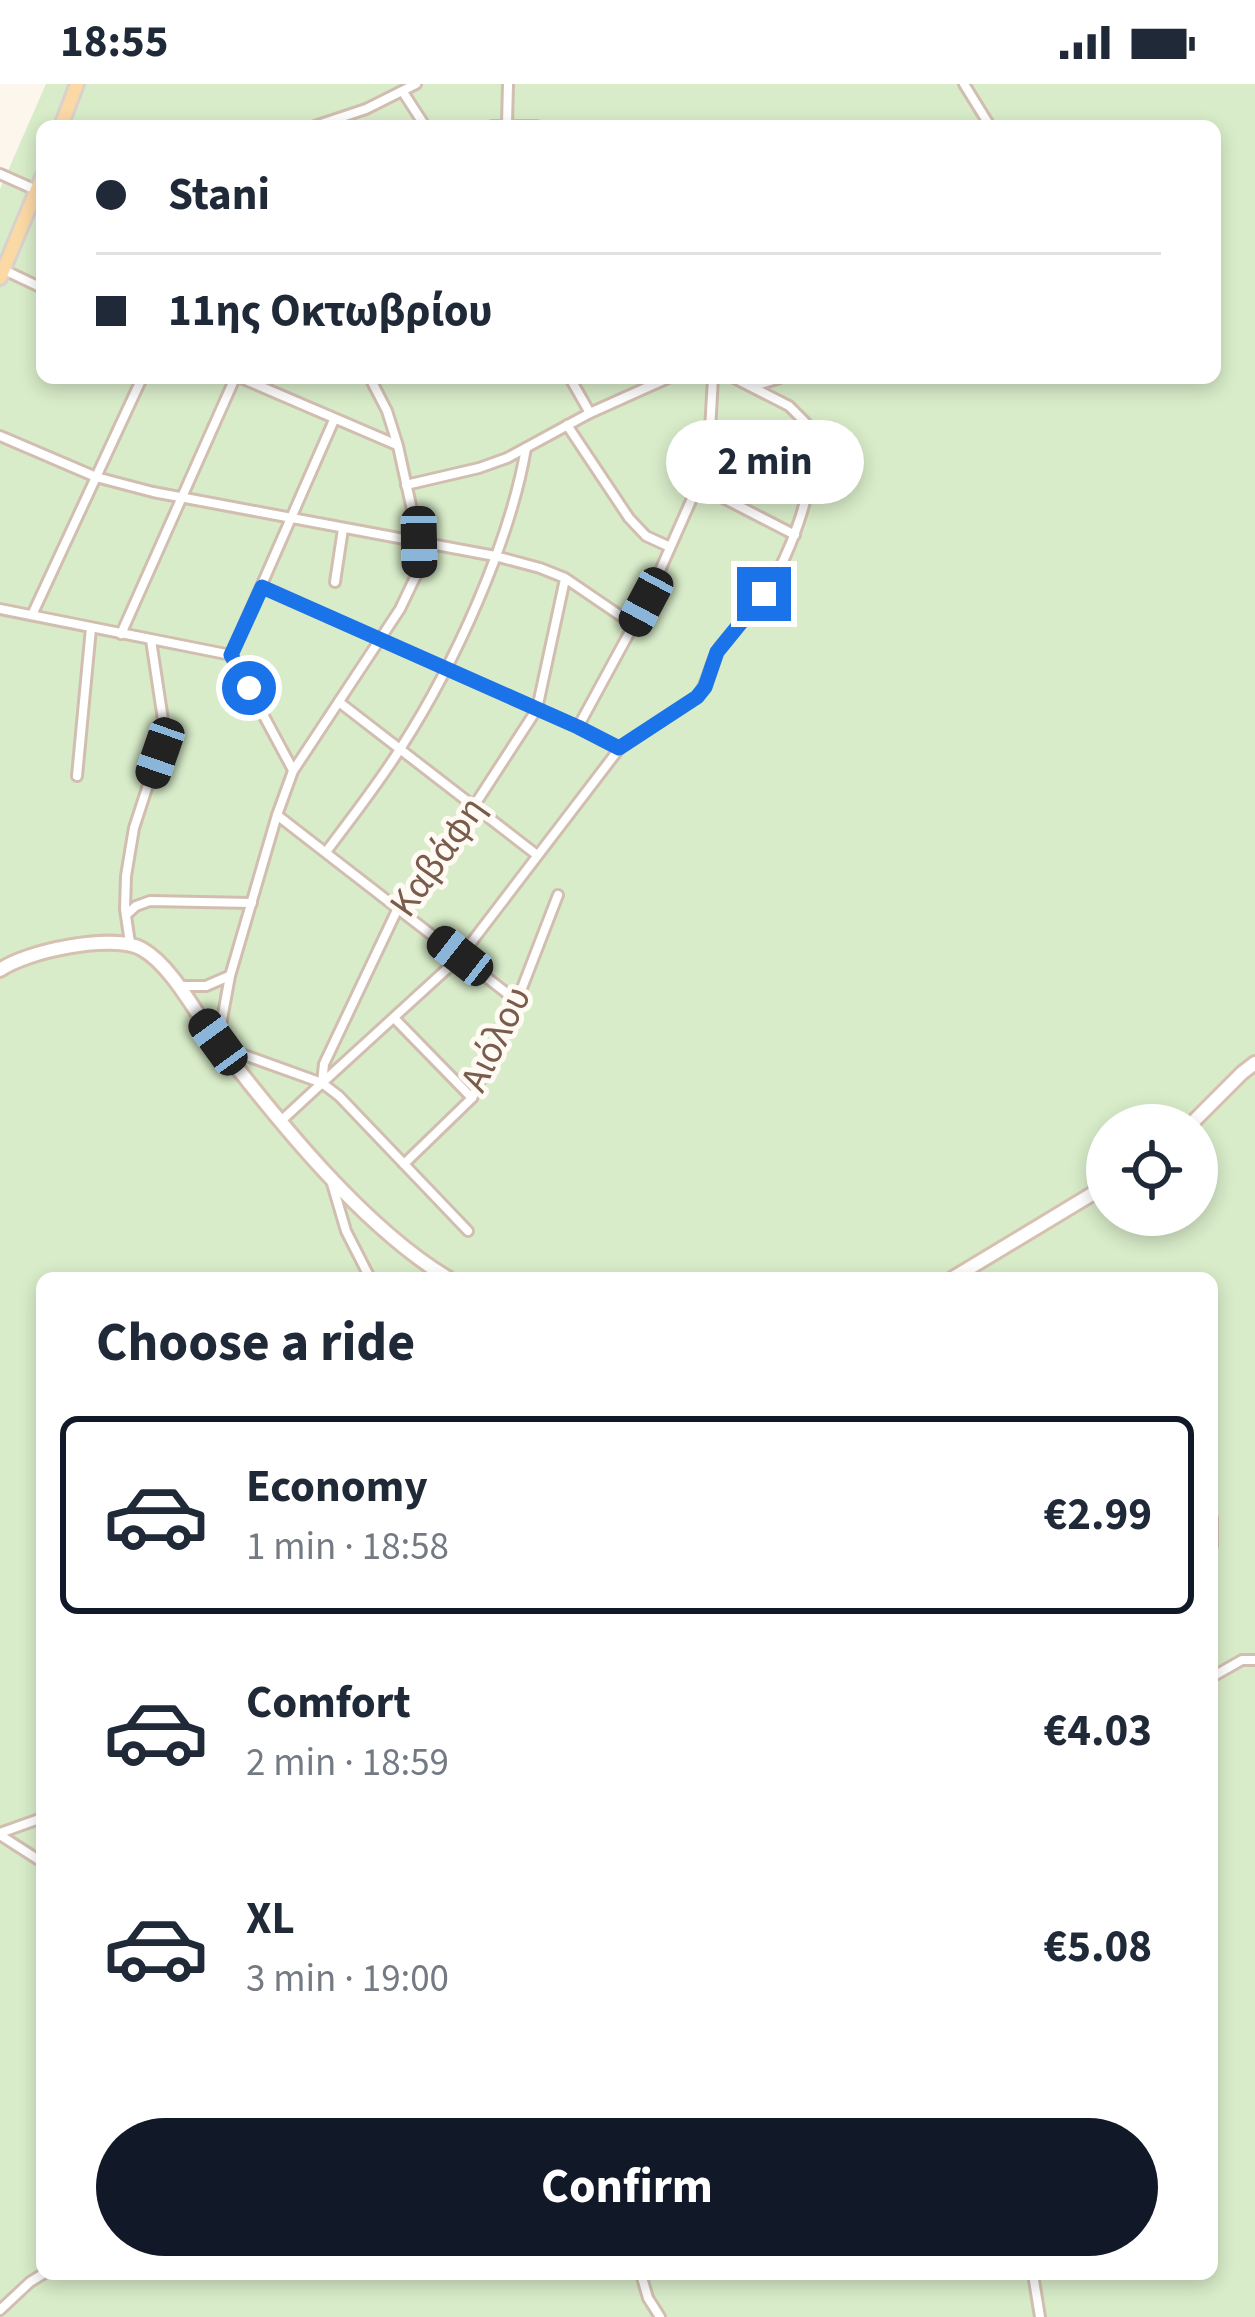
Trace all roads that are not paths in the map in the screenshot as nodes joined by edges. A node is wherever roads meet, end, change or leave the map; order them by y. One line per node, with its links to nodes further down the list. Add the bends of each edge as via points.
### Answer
1 (77, 84): 6 (main road)
2 (416, 84): 5 (street)
3 (508, 84): 9 (street)
4 (964, 84): 10 (street)
5 (403, 92): 7 (street); 8 (street)
6 (66, 120)
7 (335, 120)
8 (421, 120)
9 (507, 120)
10 (986, 120)
11 (0, 174): 12 (street)
12 (36, 193)
13 (36, 198): 14 (main road)
14 (2, 274): 15 (street)
15 (36, 286)
16 (139, 384): 32 (street)
17 (235, 384): 35 (street)
18 (252, 384): 27 (street)
19 (373, 384): 30 (street)
20 (573, 384): 26 (street)
21 (655, 384): 26 (street)
22 (713, 384): 34 (street)
23 (748, 384): 25 (street)
24 (759, 384): 25 (street)
25 (752, 386): 38 (street, via 812,427)
26 (590, 413): 28 (street)
27 (334, 420): 30 (street); 36 (street)
28 (567, 425): 31 (street); 40 (street, via 639,529)
29 (0, 436): 32 (street)
30 (398, 446): 33 (street)
31 (526, 448): 33 (street); 41 (street)
32 (96, 477): 35 (street); 46 (street)
33 (406, 485): 39 (street)
34 (698, 485): 38 (street); 40 (street)
35 (181, 499): 36 (street); 49 (street)
36 (292, 520): 37 (street); 44 (street)
37 (343, 530): 39 (street); 43 (street)
38 (795, 535): 58 (street, via 764,594 717,652 703,690)
39 (419, 542): 41 (street); 51 (street, via 416,579)
40 (670, 547): 47 (street)
41 (495, 556): 42 (street); 53 (street)
42 (565, 578): 47 (street); 55 (street, Καβάφη)
43 (335, 582)
44 (262, 587): 51 (street); 52 (street)
45 (0, 609): 46 (street)
46 (32, 615): 48 (street)
47 (634, 625): 56 (street)
48 (91, 628): 49 (street); 60 (street)
49 (122, 634): 50 (street)
50 (152, 640): 52 (street); 68 (street, via 165,733 134,828)
51 (379, 640): 53 (street); 54 (street)
52 (231, 655): 59 (street)
53 (446, 670): 55 (street); 57 (street)
54 (339, 702): 57 (street); 59 (street)
55 (537, 709): 56 (street); 61 (street, Καβάφη)
56 (578, 727): 58 (street)
57 (401, 748): 61 (street); 63 (street)
58 (619, 748): 64 (street)
59 (293, 771): 62 (street)
60 (76, 776)
61 (474, 806): 64 (street); 67 (street, Καβάφη)
62 (277, 815): 63 (street); 66 (street)
63 (326, 852): 67 (street)
64 (537, 855): 70 (street)
65 (558, 895): 74 (street, Αιόλου)
66 (251, 902): 68 (street, via 150,901); 72 (street)
67 (398, 908): 70 (street); 78 (street, Καβάφη, via 324,1064)
68 (125, 916): 69 (street)
69 (130, 944): 71 (main road, via 30,956); 73 (main road)
70 (460, 956): 74 (street); 75 (street)
71 (0, 970)
72 (230, 976): 73 (street); 76 (street)
73 (176, 985): 76 (main road)
74 (518, 1001): 79 (street, Αιόλου)
75 (394, 1018): 78 (street); 79 (street)
76 (220, 1044): 78 (street); 81 (main road)
77 (1255, 1063): 80 (main road)
78 (322, 1084): 81 (street, Καβάφη); 82 (street)
79 (472, 1098): 82 (street, Αιόλου)
80 (1211, 1104)
81 (282, 1120): 83 (main road)
82 (404, 1164): 85 (street)
83 (329, 1174): 86 (street); 87 (main road)
84 (1086, 1198): 88 (main road)
85 (467, 1231)
86 (367, 1272)
87 (438, 1272)
88 (964, 1272)
89 (1255, 1660): 90 (street)
90 (1218, 1674)
91 (36, 1820): 92 (street)
92 (0, 1834): 93 (street)
93 (36, 1858)
94 (36, 2278): 97 (street)
95 (643, 2280): 98 (street)
96 (1034, 2280): 99 (street)
97 (0, 2310)
98 (660, 2317)
99 (1040, 2317)

